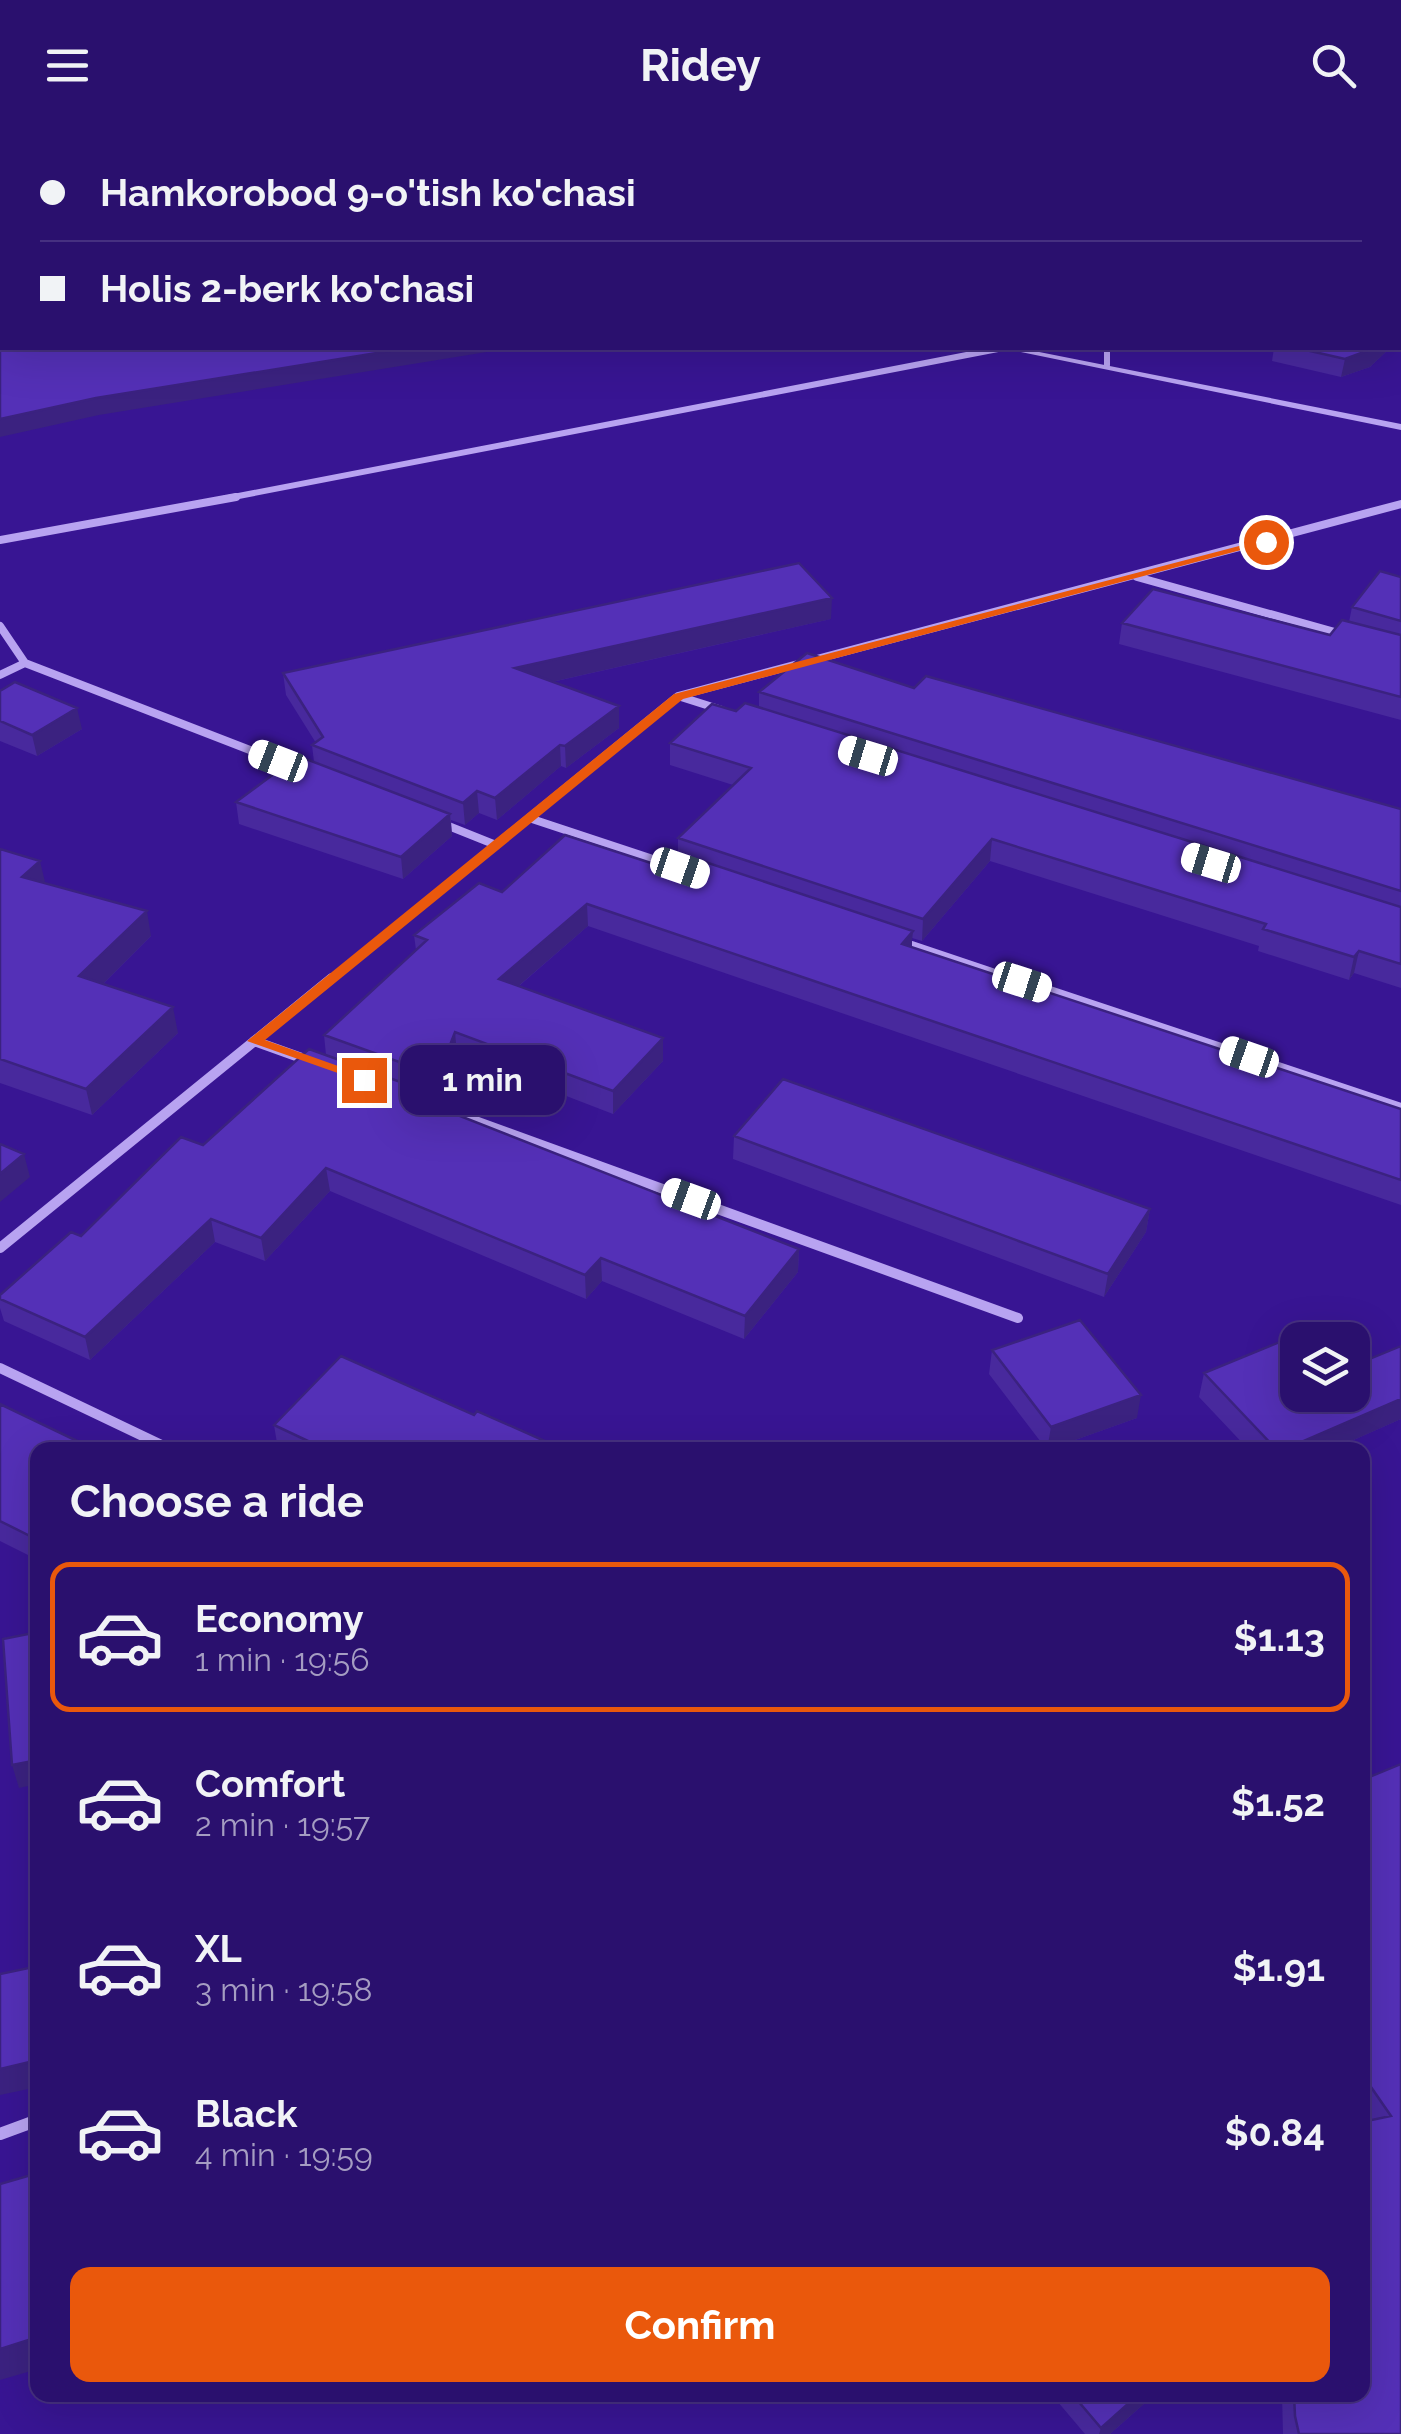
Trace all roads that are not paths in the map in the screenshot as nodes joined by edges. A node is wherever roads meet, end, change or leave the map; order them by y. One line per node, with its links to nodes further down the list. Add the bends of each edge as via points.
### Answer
1 (995, 350): 7 (street)
2 (1017, 350): 4 (street)
3 (1107, 350): 4 (street)
4 (1108, 365): 5 (street)
5 (1399, 425)
6 (1401, 504): 8 (street)
7 (0, 540)
8 (1135, 576): 10 (street); 13 (street)
9 (0, 626): 11 (street)
10 (1344, 635)
11 (25, 663): 12 (street); 15 (street)
12 (0, 675)
13 (678, 696): 14 (street); 17 (street)
14 (735, 714)
15 (314, 775)
16 (423, 817): 18 (street)
17 (529, 818): 18 (street); 19 (street)
18 (496, 844): 21 (street)
19 (680, 868)
20 (889, 938): 24 (street)
21 (254, 1041): 22 (street); 25 (street)
22 (329, 1068)
23 (404, 1095): 26 (street)
24 (1401, 1108)
25 (0, 1248)
26 (1018, 1318)
27 (0, 1368): 28 (street)
28 (155, 1442)
29 (30, 2123): 30 (street)
30 (0, 2134)

